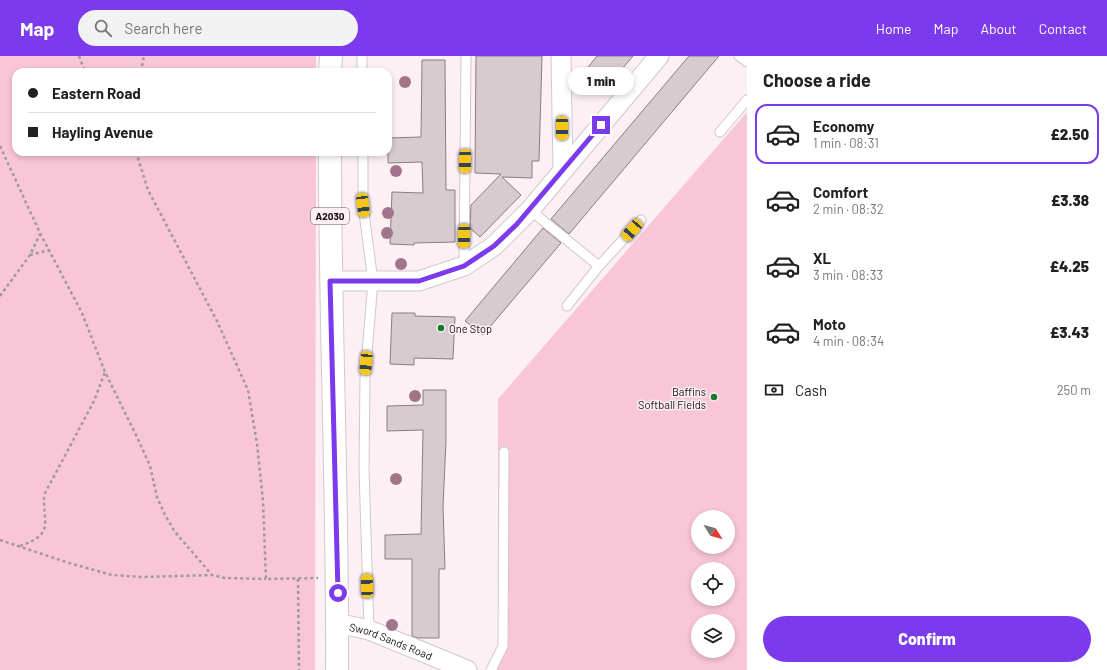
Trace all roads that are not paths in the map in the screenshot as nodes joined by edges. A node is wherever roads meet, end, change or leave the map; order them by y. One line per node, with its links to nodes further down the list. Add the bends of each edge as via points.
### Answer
1 (330, 56): 8 (main road)
2 (362, 56): 9 (lane)
3 (466, 56): 17 (lane)
4 (561, 56): 14 (street)
5 (659, 56): 14 (street)
6 (739, 56): 7 (lane)
7 (747, 62)
8 (330, 68)
9 (362, 68)
10 (747, 100): 11 (lane)
11 (720, 132)
12 (330, 156): 19 (main road, A2030)
13 (363, 156): 20 (lane, via 363,205)
14 (563, 170): 15 (street)
15 (530, 210): 17 (street, via 494,246); 18 (lane)
16 (641, 220): 18 (lane)
17 (464, 266): 20 (street, via 419,281)
18 (599, 266): 21 (lane)
19 (330, 281): 20 (street); 23 (main road, A2030)
20 (373, 281): 24 (lane, via 365,377 364,470)
21 (567, 306)
22 (504, 452): 27 (lane, via 503,646)
23 (337, 623): 24 (street, Sword Sands Road); 25 (main road, A2030)
24 (369, 630): 26 (street, Sword Sands Road)
25 (337, 670)
26 (467, 670)
27 (491, 670)

